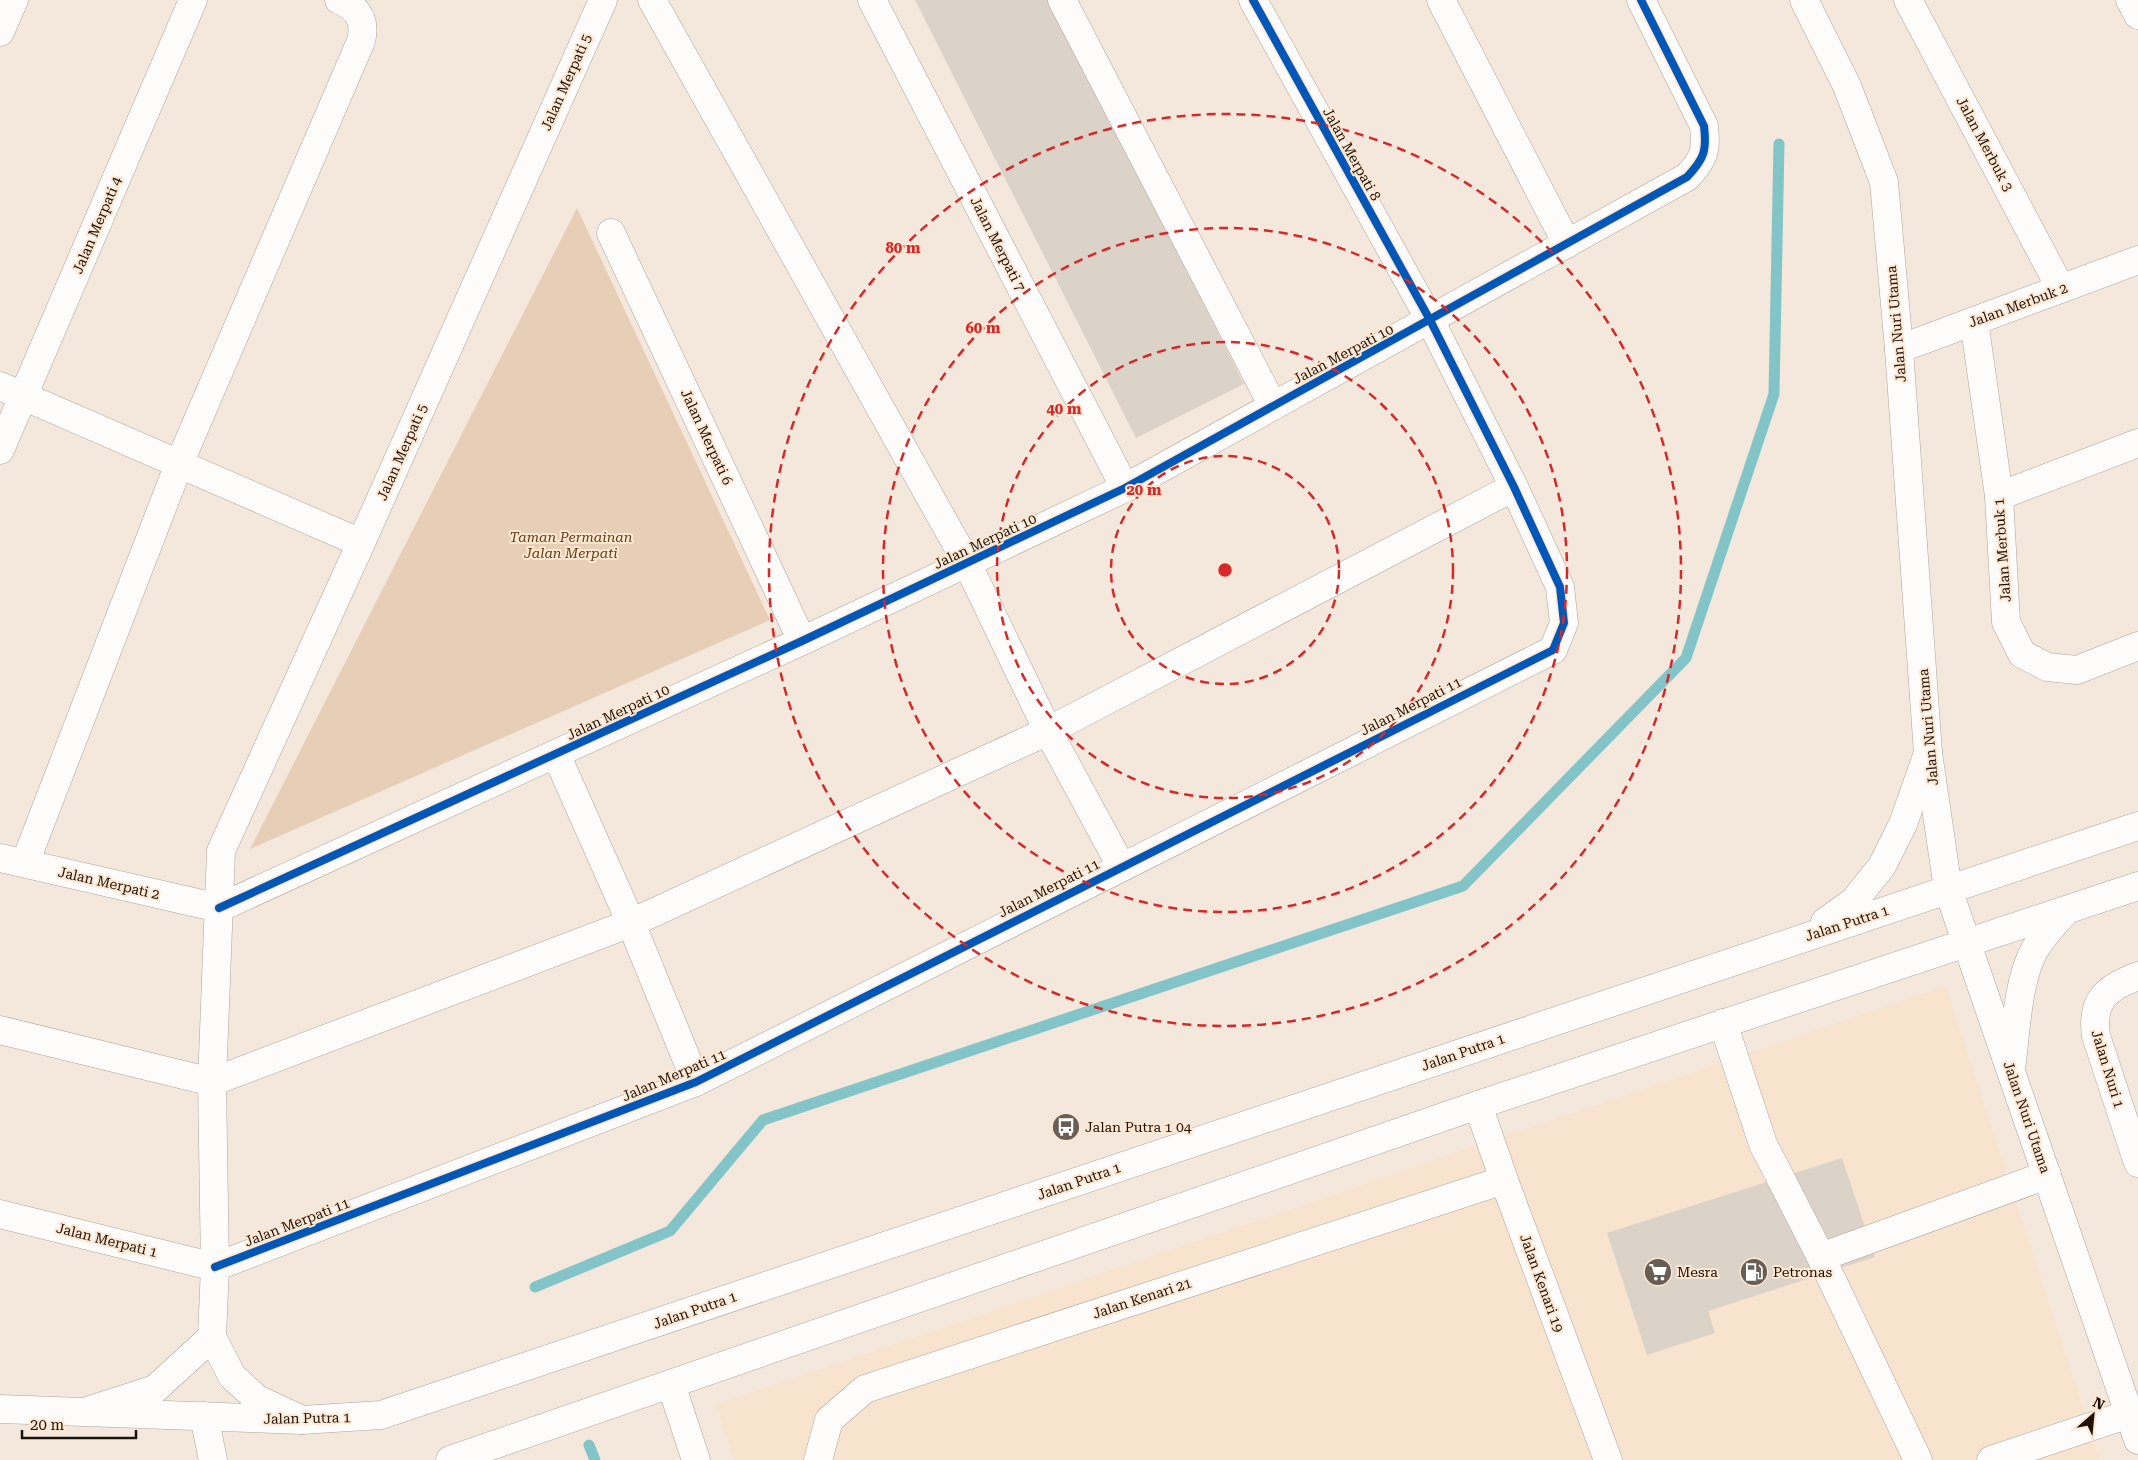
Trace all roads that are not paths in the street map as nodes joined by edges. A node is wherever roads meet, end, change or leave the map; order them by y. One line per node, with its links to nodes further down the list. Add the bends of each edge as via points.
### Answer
1 (14, 0): 15 (street)
2 (193, 0): 23 (street, Jalan Merpati 4)
3 (339, 0): 27 (street, via 356,10 362,19 361,41)
4 (603, 0): 31 (street, Jalan Merpati 5)
5 (652, 0): 32 (street)
6 (872, 0): 29 (street, Jalan Merpati 7)
7 (1062, 0): 24 (street)
8 (1253, 0): 20 (street, Jalan Merpati 8)
9 (1441, 0): 17 (street)
10 (1641, 0): 17 (street, Jalan Merpati 10, via 1704,126 1706,145 1700,163 1687,177)
11 (1804, 0): 22 (street, Jalan Nuri Utama, via 1848,86 1884,182)
12 (1908, 0): 19 (street, Jalan Merbuk 3)
13 (2130, 0): 14 (street)
14 (2138, 15)
15 (0, 32)
16 (611, 232): 33 (street, Jalan Merpati 6)
17 (1567, 244): 20 (street, Jalan Merpati 10)
18 (2138, 260): 19 (street, Jalan Merbuk 2)
19 (2061, 289): 21 (street, Jalan Merbuk 2)
20 (1430, 320): 24 (street, Jalan Merpati 10); 28 (street, Jalan Merpati 11)
21 (1974, 321): 22 (street, Jalan Merbuk 2); 30 (street, Jalan Merbuk 1)
22 (1899, 349): 36 (street, Jalan Nuri Utama)
23 (12, 391): 26 (street, Jalan Merpati 4); 27 (street)
24 (1273, 406): 29 (street, Jalan Merpati 10)
25 (2138, 442): 30 (street)
26 (0, 450)
27 (180, 464): 31 (street); 39 (street)
28 (1514, 487): 35 (street); 40 (street, Jalan Merpati 11, via 1560,587 1564,623 1552,650)
29 (1125, 488): 32 (street, Jalan Merpati 10)
30 (1998, 496): 34 (street, Jalan Merbuk 1, via 2006,622 2022,654 2047,667 2076,670)
31 (362, 543): 43 (street, Jalan Merpati 5, via 222,851)
32 (967, 563): 33 (street, Jalan Merpati 10); 35 (street)
33 (802, 641): 37 (street, Jalan Merpati 10)
34 (2138, 646)
35 (1048, 730): 40 (street); 45 (street)
36 (1928, 753): 42 (street, Jalan Nuri Utama); 46 (street, via 1903,824 1882,866 1854,901)
37 (556, 754): 43 (street, Jalan Merpati 10); 45 (street)
38 (2138, 826): 42 (street, Jalan Putra 1)
39 (12, 861): 43 (street, Jalan Merpati 2)
40 (1121, 866): 53 (street, Jalan Merpati 11)
41 (2138, 886): 44 (street)
42 (1948, 889): 46 (street, Jalan Putra 1); 47 (street, Jalan Nuri Utama)
43 (219, 908): 52 (street, Jalan Merpati 5)
44 (2067, 910): 47 (street); 51 (street, via 2048,929 2034,950 2025,975)
45 (631, 923): 52 (street); 53 (street)
46 (1804, 938): 67 (street, Jalan Putra 1, via 381,1415)
47 (1966, 942): 49 (street); 51 (street, Jalan Nuri Utama)
48 (2129, 980): 55 (street, Jalan Nuri 1, via 2106,992 2094,1021 2096,1036)
49 (1723, 1023): 54 (street); 59 (street, via 1763,1144)
50 (0, 1030): 52 (street)
51 (2011, 1069): 56 (street, Jalan Nuri Utama)
52 (212, 1082): 60 (street, Jalan Merpati 5)
53 (696, 1082): 60 (street, Jalan Merpati 11)
54 (1478, 1105): 57 (street, Jalan Kenari 19); 62 (street)
55 (2138, 1162)
56 (2047, 1175): 59 (street); 65 (street, Jalan Nuri Utama)
57 (1504, 1180): 73 (street, Jalan Kenari 21, via 865,1389 829,1420); 74 (street, Jalan Kenari 19)
58 (0, 1214): 60 (street, Jalan Merpati 1)
59 (1821, 1257): 75 (street)
60 (214, 1267): 61 (street, Jalan Merpati 5)
61 (212, 1337): 64 (street, via 155,1389); 67 (street, via 232,1376 257,1399)
62 (670, 1384): 71 (street); 72 (street)
63 (0, 1409): 64 (street, Jalan Putra 1)
64 (82, 1412): 66 (street, Jalan Putra 1)
65 (2129, 1414): 68 (street, Jalan Nuri Utama); 69 (street)
66 (204, 1416): 67 (street, Jalan Putra 1); 70 (street)
67 (302, 1420)
68 (2138, 1440)
69 (2040, 1452): 76 (street)
70 (213, 1460)
71 (450, 1460)
72 (696, 1460)
73 (818, 1460)
74 (1608, 1460)
75 (1918, 1460)
76 (1991, 1460)

